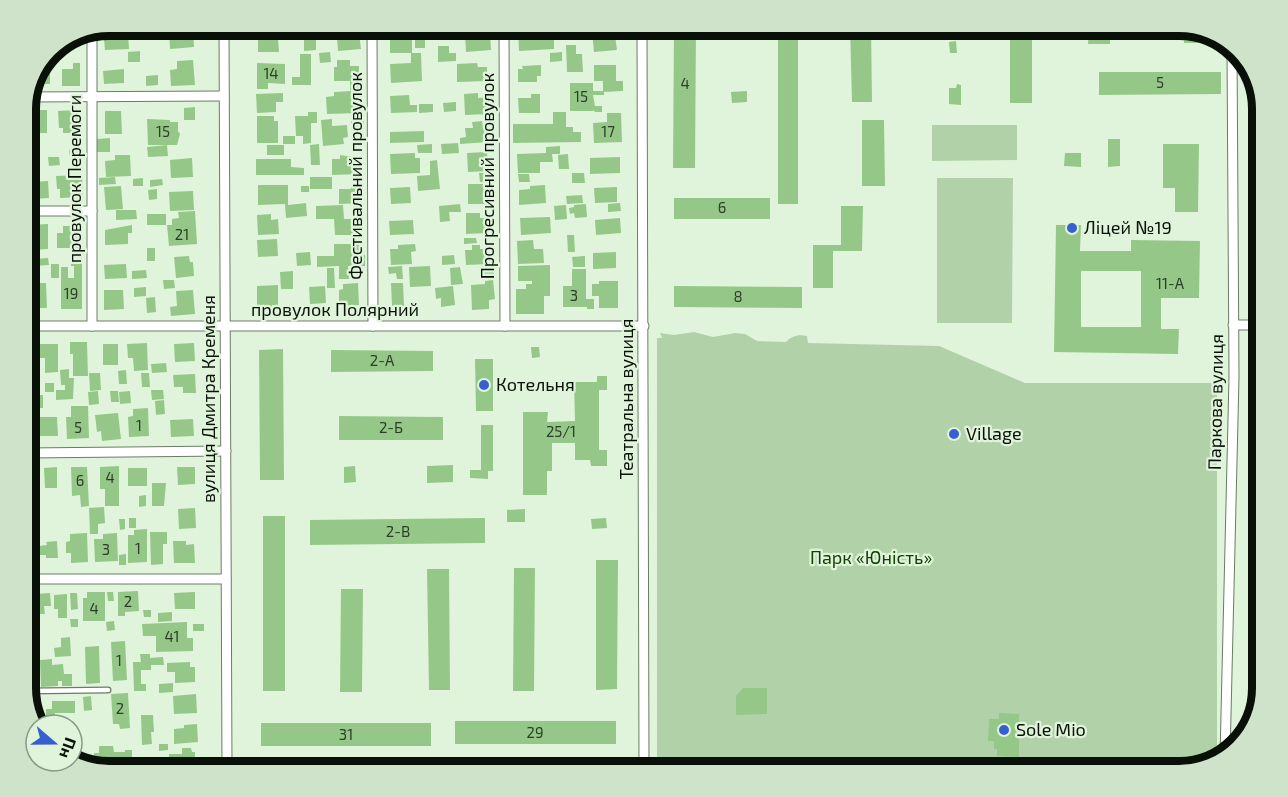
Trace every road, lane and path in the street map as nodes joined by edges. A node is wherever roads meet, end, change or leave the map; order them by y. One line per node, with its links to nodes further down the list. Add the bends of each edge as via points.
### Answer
1 (224, 36): 7 (street, вулиця Дмитра Кременя)
2 (372, 36): 16 (street, Фестивальний провулок)
3 (504, 36): 17 (street, Прогресивний провулок)
4 (642, 36): 18 (street, Театральна вулиця)
5 (92, 38): 9 (street, провулок Перемоги)
6 (1232, 59): 12 (street, Паркова вулиця)
7 (224, 96): 9 (street); 19 (street, вулиця Дмитра Кременя)
8 (37, 97): 9 (street)
9 (92, 97): 10 (street, провулок Перемоги)
10 (92, 211): 11 (street); 15 (street, провулок Перемоги)
11 (36, 212)
12 (1233, 325): 13 (street); 26 (street, Паркова вулиця)
13 (1252, 325)
14 (36, 326): 15 (street, провулок Полярний)
15 (92, 326): 19 (street, провулок Полярний)
16 (373, 326): 17 (street, провулок Полярний); 19 (street, провулок Полярний)
17 (506, 326): 18 (street, провулок Полярний)
18 (644, 326): 28 (street, Театральна вулиця)
19 (226, 327): 20 (street, вулиця Дмитра Кременя)
20 (226, 451): 21 (street); 23 (street, вулиця Дмитра Кременя)
21 (36, 453)
22 (36, 579): 23 (street)
23 (226, 579): 27 (street, вулиця Дмитра Кременя)
24 (108, 690): 25 (lane)
25 (36, 694)
26 (1225, 745)
27 (227, 761)
28 (644, 761)

